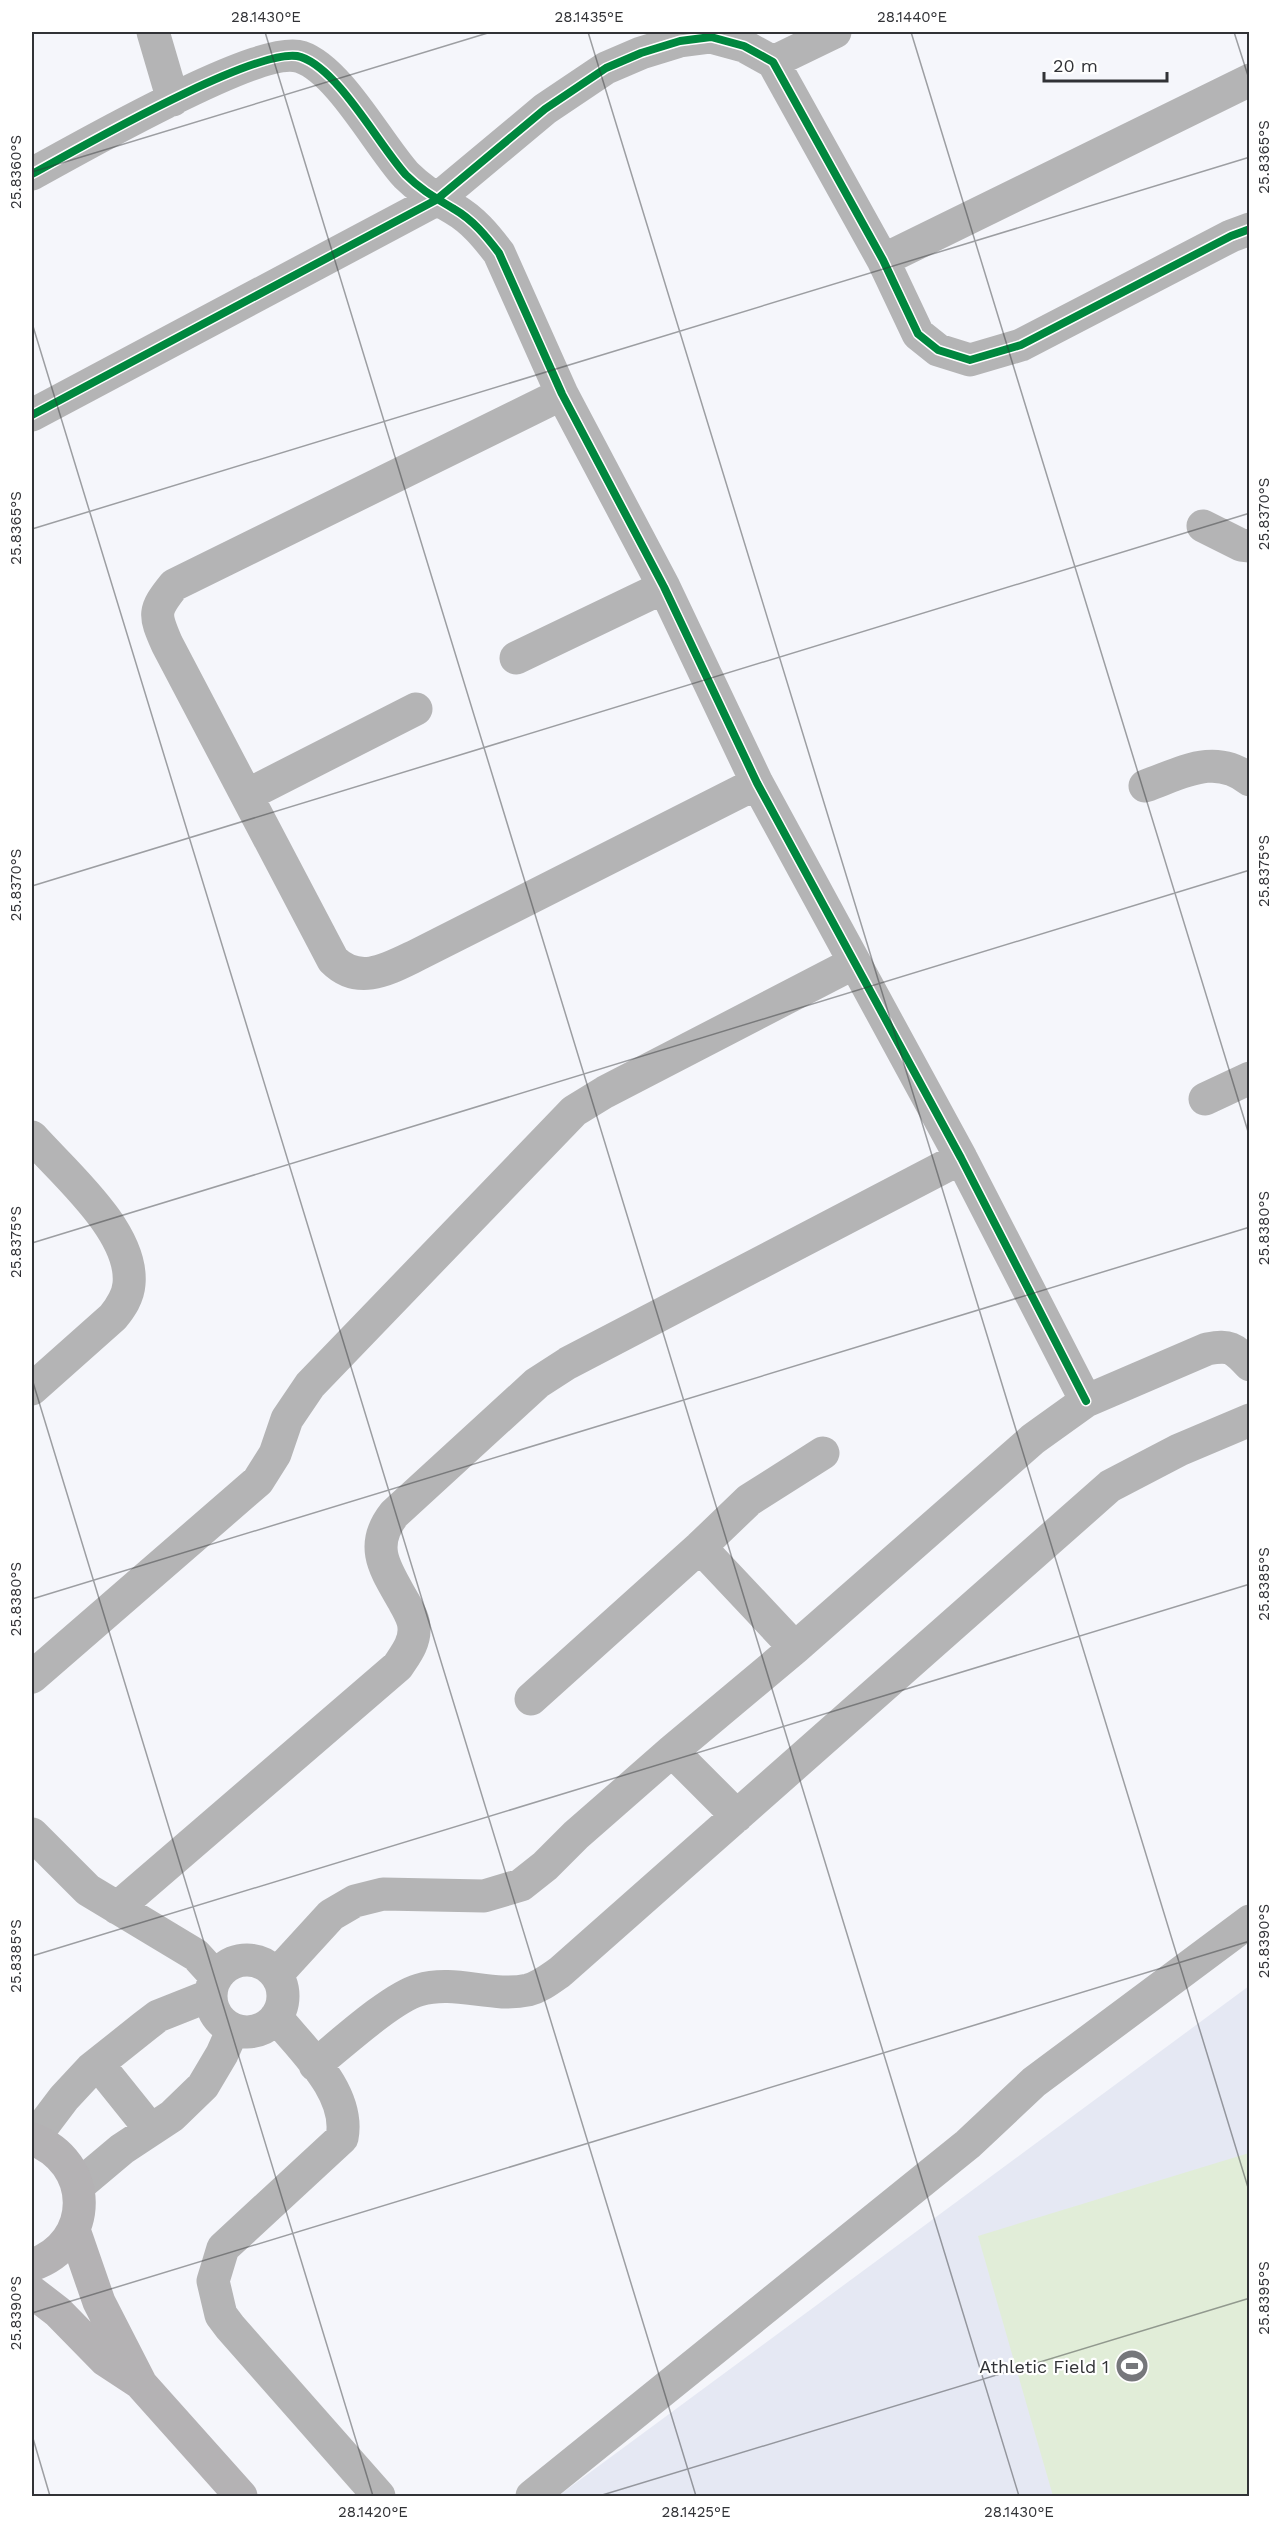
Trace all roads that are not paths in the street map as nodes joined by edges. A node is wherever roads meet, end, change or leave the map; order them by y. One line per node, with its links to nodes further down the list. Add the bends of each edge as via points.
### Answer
1 (153, 32): 5 (street)
2 (836, 32): 3 (street)
3 (772, 62): 7 (street, via 744,46 711,37 680,41 641,53 606,68 545,109); 9 (street)
4 (1250, 80): 9 (street)
5 (172, 100): 6 (street); 7 (street, via 251,63 275,56 300,56 326,72 406,175)
6 (32, 174)
7 (436, 200): 10 (street, via 470,221 499,253); 11 (street)
8 (1250, 229): 9 (street, via 1021,345 970,360 938,350 918,334)
9 (883, 260)
10 (562, 394): 14 (street); 20 (street, via 174,585 158,604 157,622)
11 (32, 415)
12 (1203, 526): 13 (street)
13 (1250, 546)
14 (664, 588): 15 (street); 18 (street)
15 (516, 658)
16 (416, 709): 20 (street)
17 (1250, 780): 19 (street, via 1225,766 1207,766)
18 (757, 783): 20 (street, via 417,956 360,974 349,973 333,960); 21 (street)
19 (1145, 786)
20 (247, 795)
21 (854, 963): 25 (street); 33 (street, via 574,1111 310,1384 287,1419 275,1454 258,1481)
22 (1250, 1078): 23 (street)
23 (1205, 1099)
24 (32, 1137): 27 (street, via 113,1231 127,1258 129,1284 124,1303 113,1317)
25 (961, 1158): 28 (street); 38 (street, via 568,1363 537,1383 384,1527 380,1539 383,1562 414,1628 408,1652 398,1666)
26 (1250, 1365): 28 (street, via 1228,1346 1207,1349)
27 (32, 1389)
28 (1086, 1401): 32 (street, via 1033,1439)
29 (1250, 1420): 36 (street, via 1110,1486)
30 (823, 1453): 31 (street, via 748,1500)
31 (700, 1547): 32 (street); 34 (street)
32 (795, 1648): 35 (street)
33 (32, 1677)
34 (531, 1700)
35 (672, 1751): 36 (street); 40 (street, via 520,1885 484,1896 383,1894 355,1901 332,1914)
36 (737, 1816): 45 (street, via 577,1959 543,1983 517,1992 441,1986 418,1990 400,1998)
37 (32, 1834): 38 (street, via 88,1890)
38 (117, 1908): 41 (street, via 196,1954)
39 (1250, 1921): 55 (street, via 1034,2082 968,2144)
40 (277, 1974): 41 (street, via 253,1960 238,1961 226,1967); 42 (street, via 284,2001)
41 (214, 1986): 43 (street, via 214,2012); 44 (street, via 158,2016)
42 (276, 2017): 43 (street, via 249,2032); 45 (street)
43 (233, 2029): 46 (street, via 203,2086)
44 (98, 2064): 46 (street); 47 (street, via 64,2098)
45 (315, 2064): 54 (street, via 338,2097 344,2116 342,2138 234,2235 223,2248 213,2280 221,2314 230,2327)
46 (151, 2130): 48 (street)
47 (32, 2139): 48 (street, via 53,2149 69,2165)
48 (78, 2186): 49 (street, via 80,2208)
49 (74, 2230): 50 (street, via 62,2248); 52 (street, via 99,2302)
50 (32, 2265)
51 (32, 2292): 52 (street, via 58,2312 105,2360)
52 (140, 2383): 53 (street)
53 (241, 2496)
54 (378, 2496)
55 (531, 2496)

